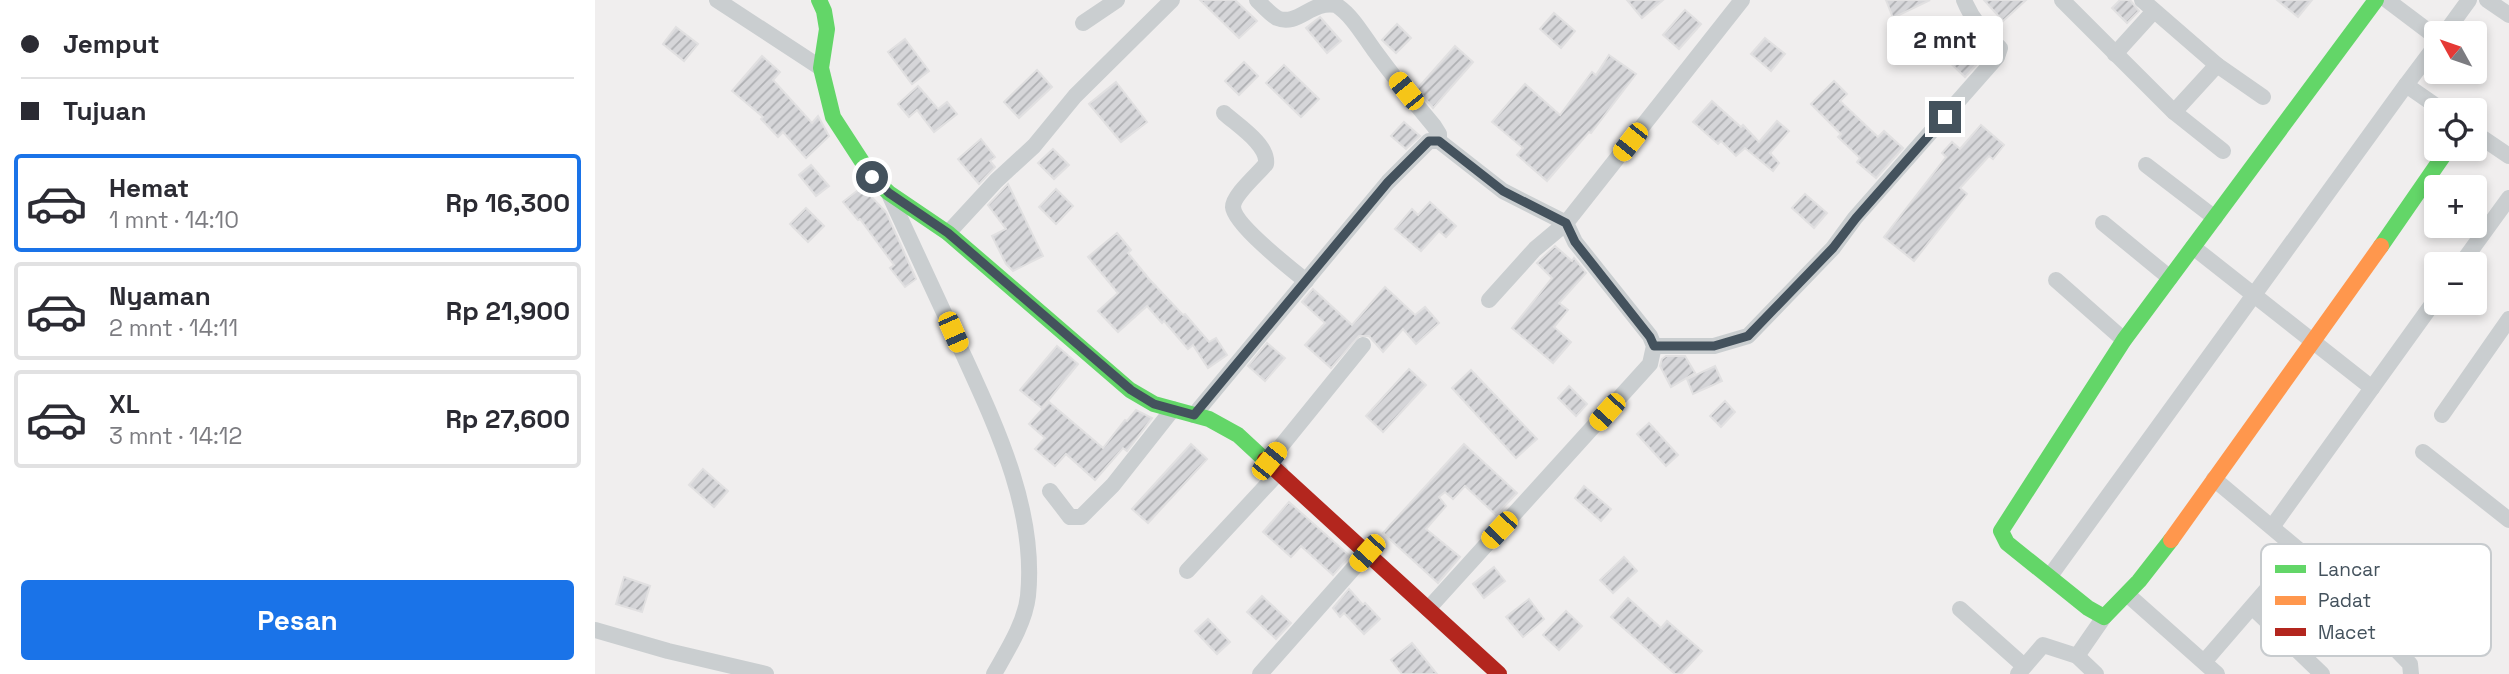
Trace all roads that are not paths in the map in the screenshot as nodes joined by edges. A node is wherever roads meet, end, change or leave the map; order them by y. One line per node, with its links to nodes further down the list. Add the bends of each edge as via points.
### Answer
1 (717, 0): 21 (street)
2 (819, 0): 21 (street, via 827,29)
3 (1117, 0): 16 (street)
4 (1172, 0): 38 (street)
5 (1257, 0): 27 (street, via 1286,20 1310,4 1335,4 1434,126)
6 (1742, 0): 36 (street)
7 (1964, 0): 51 (street, via 1969,13 2000,48 1997,57 1833,248 1748,336 1714,346)
8 (2062, 0): 18 (street)
9 (2377, 0): 35 (street)
10 (2387, 0): 17 (street)
11 (2469, 0): 15 (street)
12 (2487, 0): 14 (street)
13 (2148, 5): 18 (street); 20 (street)
14 (2509, 15)
15 (2454, 21)
16 (1083, 23)
17 (2424, 28)
18 (2115, 54): 25 (street)
19 (2424, 61): 22 (street)
20 (2217, 65): 23 (street); 25 (street)
21 (821, 68): 33 (street, via 839,129 872,177)
22 (2406, 85): 24 (street); 44 (street)
23 (2263, 97)
24 (2425, 98)
25 (2174, 112): 29 (street)
26 (1224, 113): 43 (street, via 1267,158 1236,198 1235,215)
27 (1439, 141): 36 (street, via 1503,191); 43 (street, via 1424,143)
28 (2487, 141): 30 (street)
29 (2223, 151)
30 (2509, 156)
31 (2440, 161): 49 (street)
32 (2146, 165): 35 (street)
33 (889, 193): 38 (street); 81 (street, via 995,424 1016,484 1030,563 1027,600)
34 (2509, 198): 40 (street)
35 (2215, 218): 39 (street)
36 (1566, 223): 45 (street, via 1535,249); 51 (street, via 1575,242)
37 (2103, 223): 41 (street)
38 (948, 233): 53 (street, via 1131,390)
39 (2193, 247): 41 (street); 44 (street)
40 (2470, 252)
41 (2170, 278): 48 (street)
42 (2056, 280): 48 (street)
43 (1305, 281): 54 (street)
44 (2255, 295): 49 (street); 65 (street)
45 (1489, 300)
46 (2424, 315): 52 (street)
47 (2509, 319): 55 (street)
48 (2124, 340): 65 (street, via 2003,526 2002,537)
49 (2315, 341): 52 (street); 58 (street)
50 (1363, 345): 57 (street)
51 (1654, 346): 69 (street, via 1650,364)
52 (2372, 388): 61 (street)
53 (1173, 409): 54 (street); 59 (street, via 1113,485 1081,517 1070,517)
54 (1194, 415): 57 (street, via 1238,435)
55 (2442, 415)
56 (2423, 452): 60 (street)
57 (1274, 466): 63 (street); 64 (street)
58 (2214, 480): 61 (street); 66 (street)
59 (1050, 491)
60 (2509, 520)
61 (2272, 527): 62 (street)
62 (2292, 544)
63 (1367, 553): 69 (street); 82 (street)
64 (1187, 571)
65 (2050, 576): 72 (street)
66 (2128, 595): 72 (street); 77 (street)
67 (2261, 596): 68 (street)
68 (2252, 607): 71 (street); 77 (street)
69 (1428, 609): 79 (street)
70 (1961, 609): 78 (street)
71 (2261, 616)
72 (2104, 617): 74 (street)
73 (595, 630): 80 (street)
74 (2077, 656): 78 (street, via 2043,645); 83 (street)
75 (2303, 656): 85 (street)
76 (2402, 656): 86 (street)
77 (2204, 662): 84 (street)
78 (2021, 670)
79 (1496, 673)
80 (766, 674)
81 (994, 674)
82 (1260, 674)
83 (2096, 674)
84 (2217, 674)
85 (2322, 674)
86 (2411, 674)

